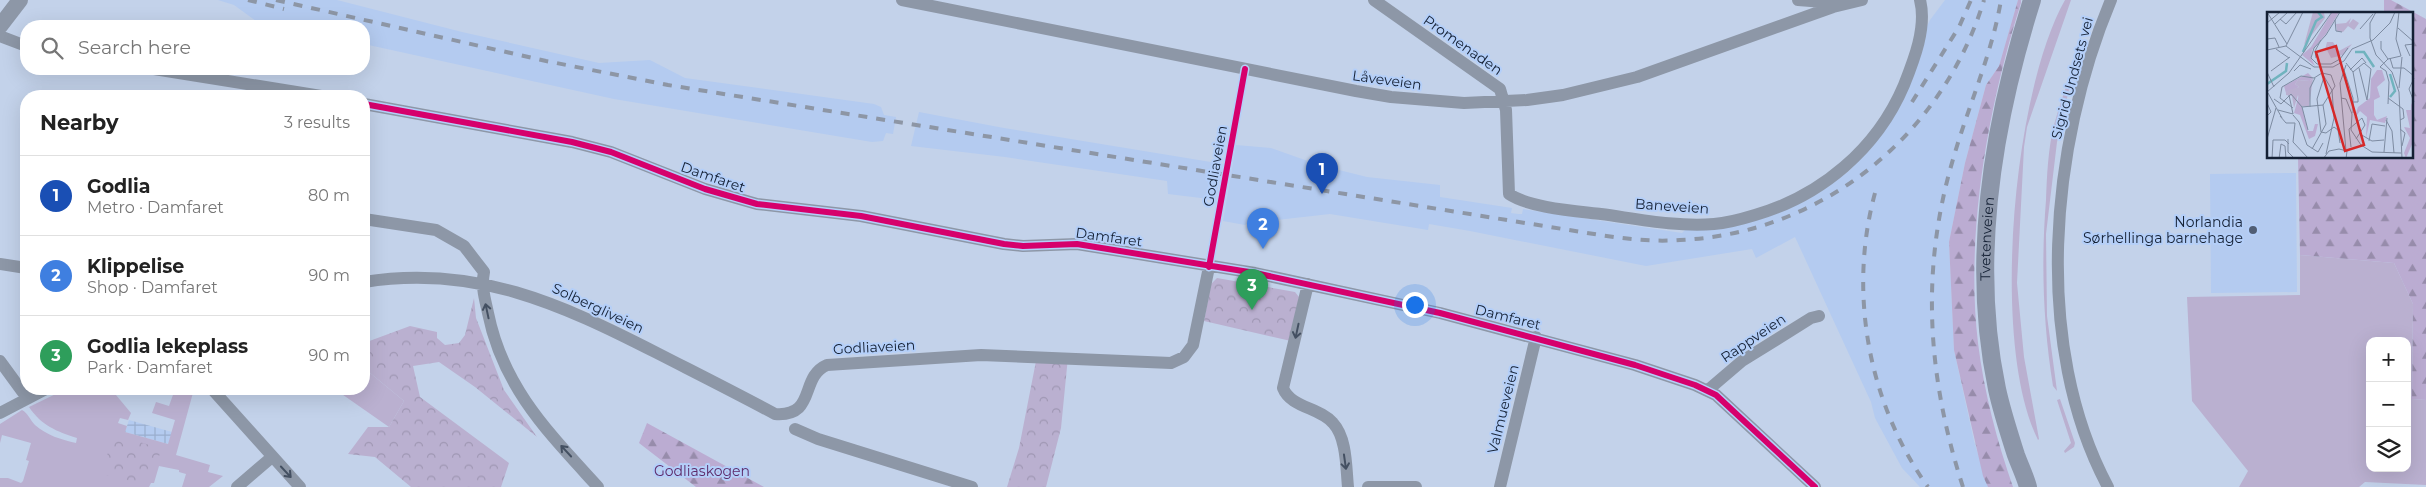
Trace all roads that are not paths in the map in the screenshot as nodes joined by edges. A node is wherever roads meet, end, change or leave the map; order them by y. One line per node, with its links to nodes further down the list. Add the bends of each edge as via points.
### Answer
1 (20, 0): 10 (street)
2 (902, 0): 15 (street, Låveveien, via 1375,94 1443,102)
3 (1374, 0): 15 (street, Promenaden, via 1496,85)
4 (1798, 0): 9 (street)
5 (1862, 0): 9 (street, Låveveien)
6 (1920, 0): 15 (street, Baneveien, via 1920,34 1908,76 1891,111 1866,146 1808,193 1787,204 1735,220 1717,224 1678,224 1514,198 1507,190)
7 (2032, 0): 37 (main road, Tvetenveien, via 2010,79 1998,142 1988,221 1986,278 1997,390)
8 (2111, 0): 47 (street, Sigrid Undsets vei, via 2070,136 2058,264 2061,326 2070,384 2080,422)
9 (1847, 3): 15 (street, Låveveien, via 1610,85)
10 (0, 26)
11 (0, 36): 12 (street)
12 (20, 44)
13 (191, 75): 14 (street)
14 (284, 90)
15 (1505, 102)
16 (370, 105): 20 (street, Damfaret, via 572,142 611,152 705,189 757,204 861,216 1004,244 1077,244)
17 (370, 221): 22 (street, via 425,228 449,236 464,246 484,272)
18 (0, 264): 19 (street)
19 (20, 267)
20 (1209, 267): 23 (street, Damfaret); 34 (street, Godliaveien, via 1193,345 1184,357 1171,363 981,355 827,365 815,374 798,409 787,415)
21 (370, 282): 22 (street, Solbergliveien, via 436,278)
22 (482, 284): 34 (street, Solbergliveien, via 531,296 578,313); 40 (street, one-way to 22, via 536,419 520,393 491,329)
23 (1308, 284): 25 (street, Damfaret); 42 (street, one-way to 42, via 1283,388 1289,398 1334,423 1343,446)
24 (1819, 316): 28 (street, Rappveien, via 1742,361)
25 (1536, 337): 28 (street, Damfaret); 45 (street, Valmueveien)
26 (0, 361): 27 (street)
27 (20, 388)
28 (1708, 390): 46 (street, Damfaret, via 1731,407)
29 (25, 395): 32 (street)
30 (33, 395): 32 (street)
31 (217, 395): 36 (street)
32 (27, 398): 33 (street)
33 (0, 413)
34 (775, 414)
35 (795, 429): 41 (street)
36 (272, 457): 38 (street); 39 (street, one-way to 39)
37 (2028, 484)
38 (237, 487)
39 (300, 487)
40 (598, 487)
41 (972, 487)
42 (1348, 487)
43 (1368, 487): 44 (street)
44 (1416, 487)
45 (1500, 487)
46 (1815, 487)
47 (2108, 487)

